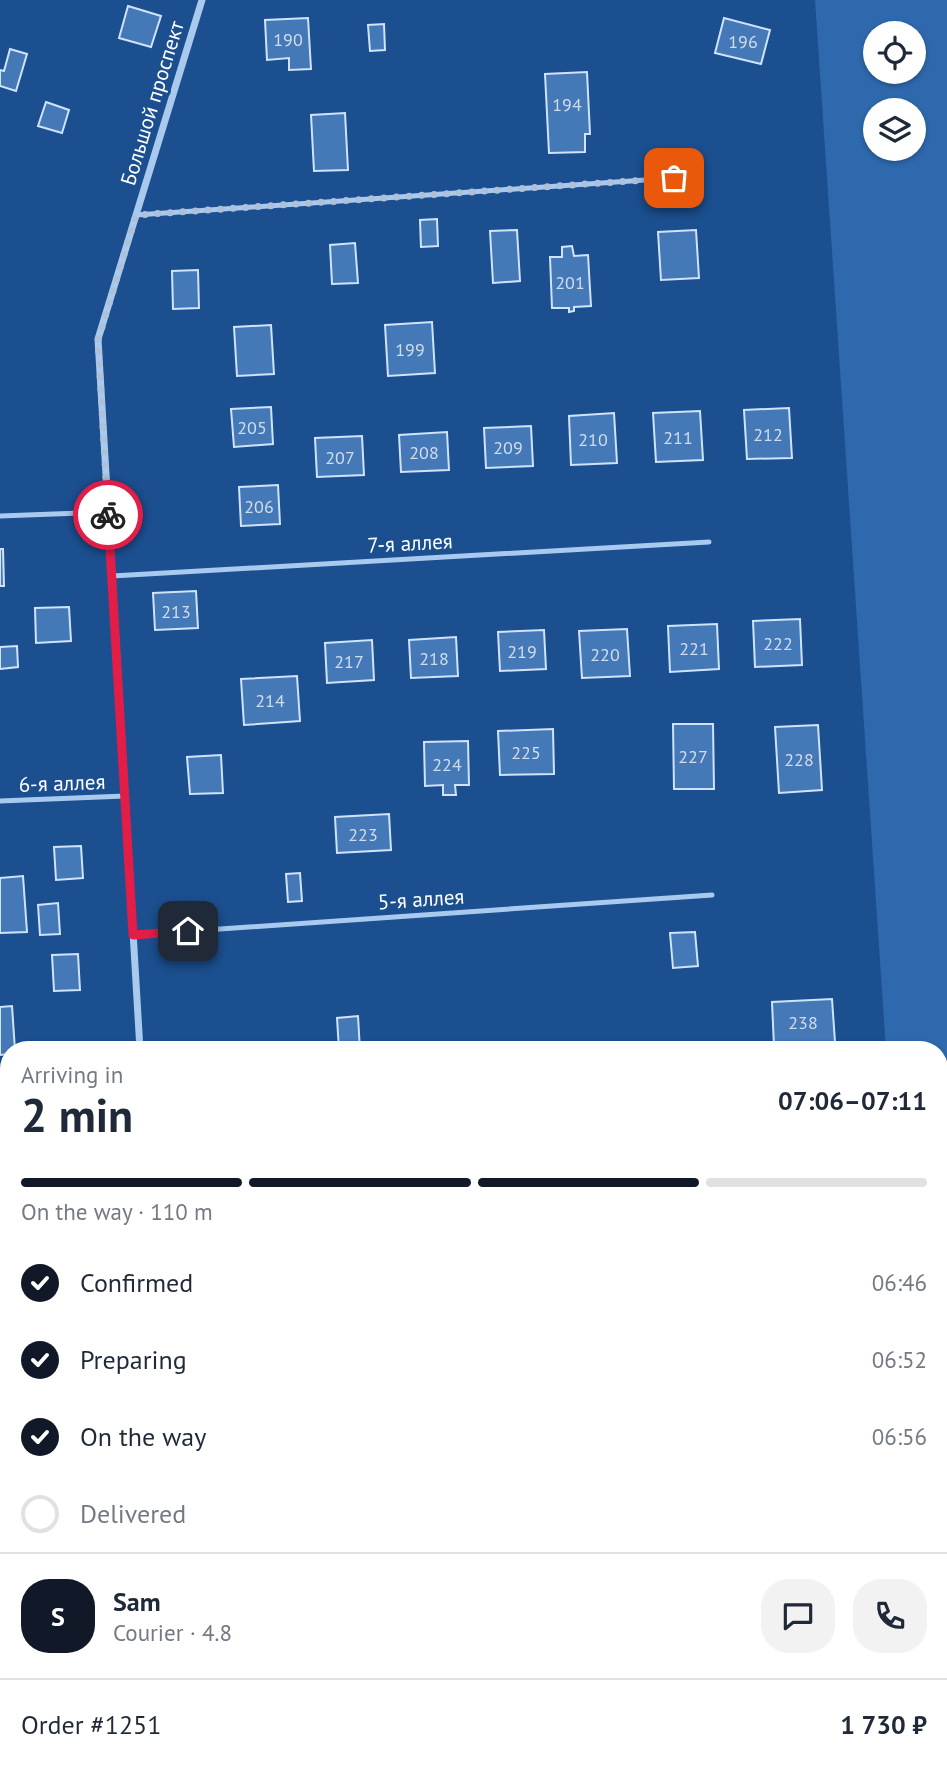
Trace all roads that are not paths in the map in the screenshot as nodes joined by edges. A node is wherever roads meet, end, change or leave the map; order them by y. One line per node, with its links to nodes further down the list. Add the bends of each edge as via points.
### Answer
1 (202, 0): 3 (street, Большой проспект)
2 (674, 178): 3 (lane)
3 (136, 215): 4 (street, Большой проспект, via 98,340)
4 (108, 512): 5 (lane); 7 (street, Большой проспект)
5 (0, 516)
6 (709, 542): 7 (lane, 7-я аллея)
7 (112, 576): 8 (street, Большой проспект)
8 (125, 796): 9 (lane, 6-я аллея); 11 (street, Большой проспект)
9 (0, 801)
10 (712, 895): 11 (lane, 5-я аллея)
11 (133, 935): 12 (street, Большой проспект)
12 (139, 1041)

